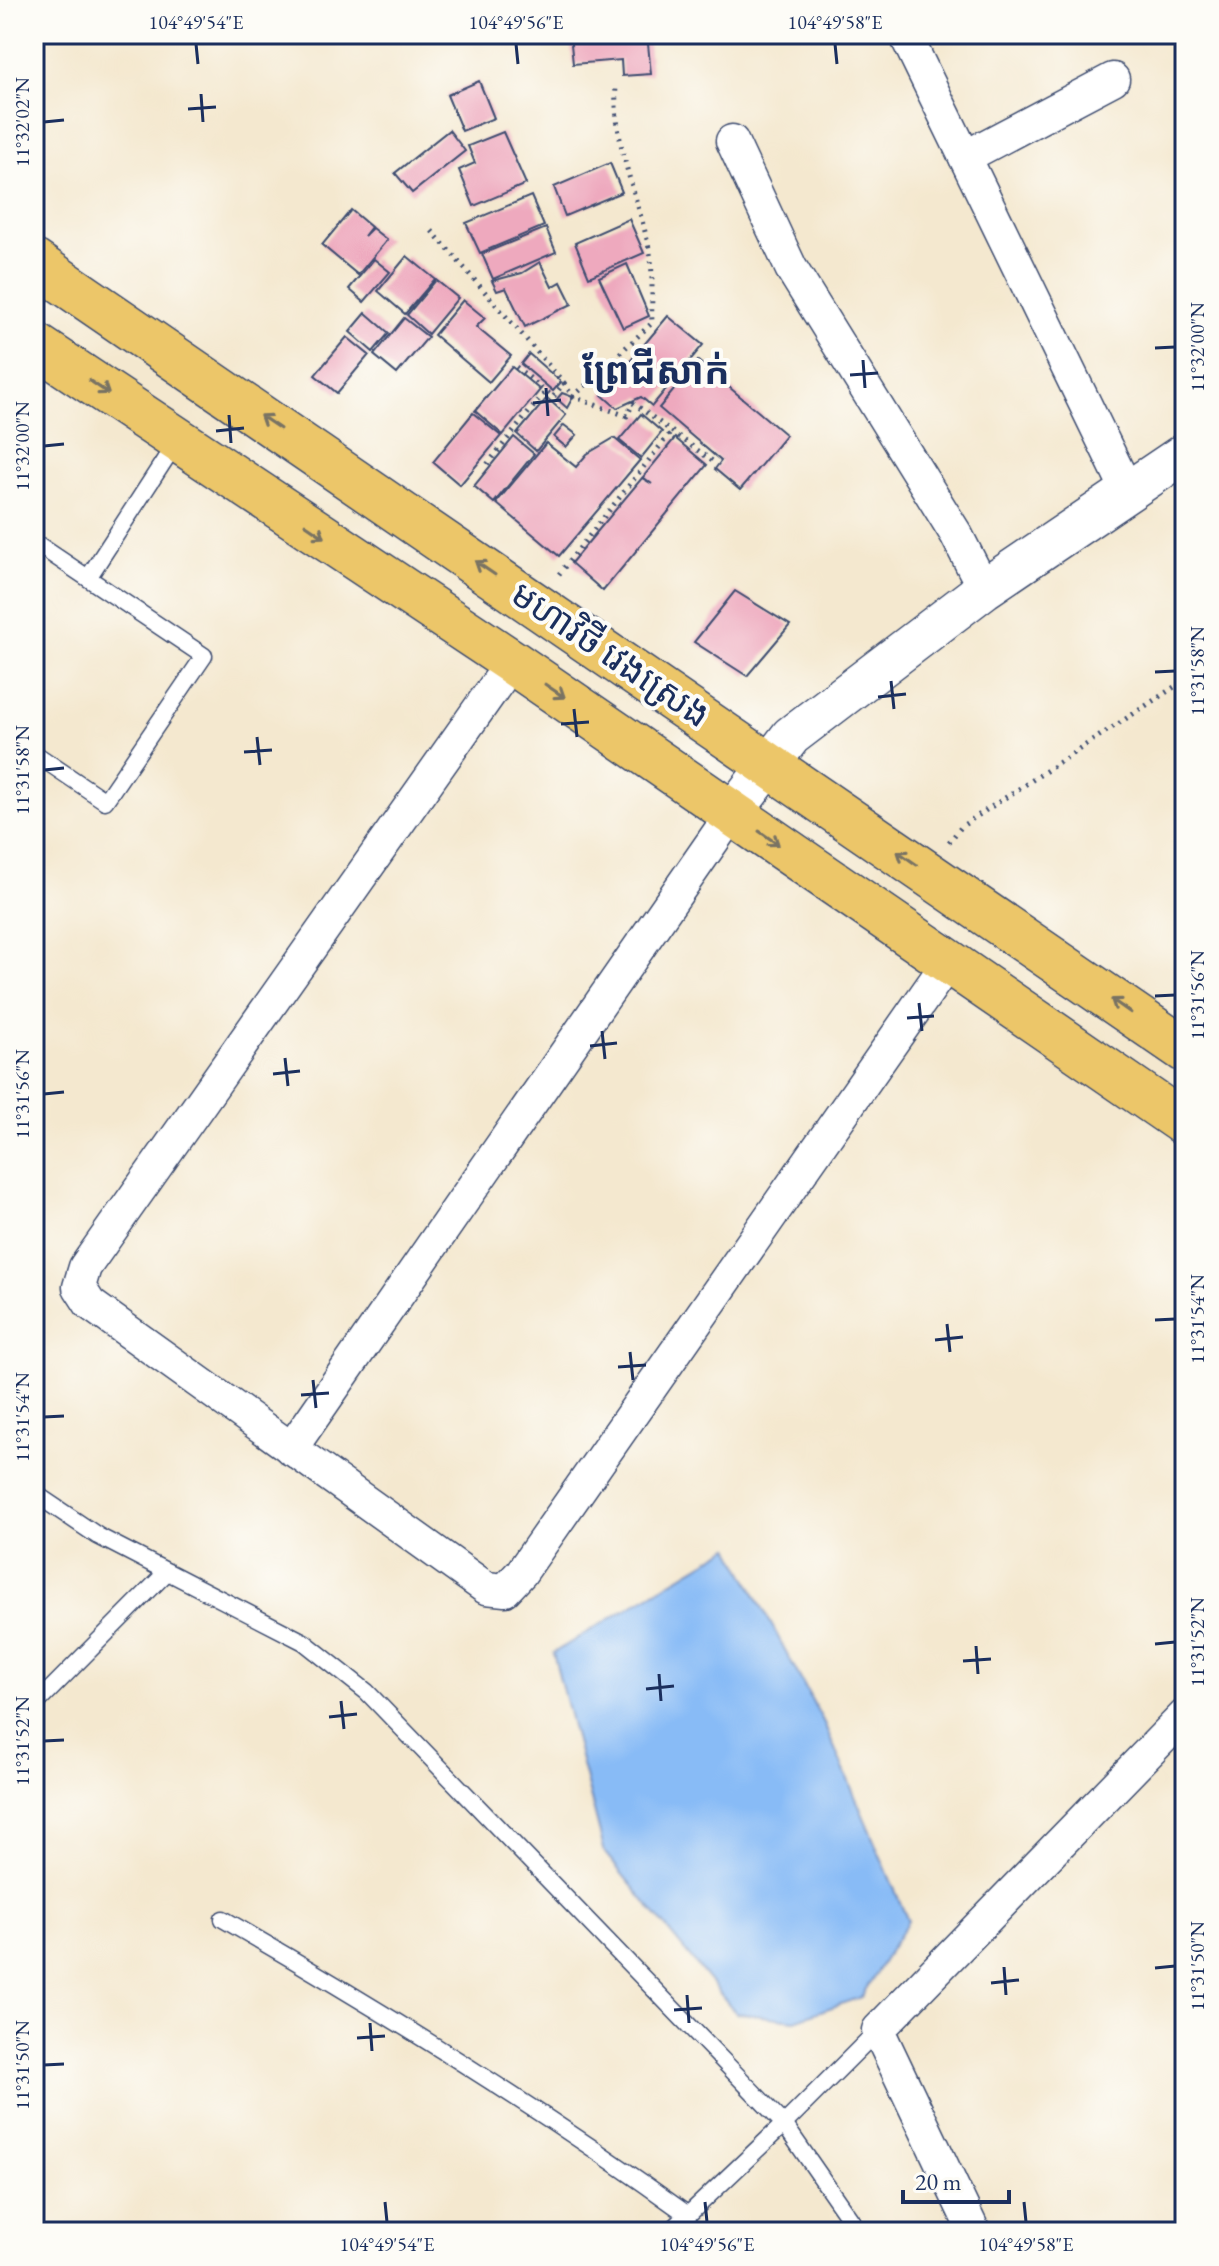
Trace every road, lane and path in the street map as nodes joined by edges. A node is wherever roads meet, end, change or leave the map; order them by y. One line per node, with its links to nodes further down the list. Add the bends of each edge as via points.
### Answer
1 (905, 34): 5 (street)
2 (1113, 79): 5 (street)
3 (616, 84): 12 (path, via 614,119 649,249 652,323)
4 (732, 141): 21 (street, via 791,268 956,534)
5 (965, 157): 18 (street)
6 (432, 231): 10 (path)
7 (34, 262): 22 (main road, មហាវិថី វេងស្រេង, one-way to 7)
8 (34, 344): 14 (main road, មហាវិថី វេងស្រេង, one-way to 14)
9 (516, 367): 11 (path)
10 (564, 383): 11 (path, via 553,397); 12 (path)
11 (546, 391): 17 (path)
12 (573, 397): 13 (path, via 627,416 633,403)
13 (672, 431): 16 (path); 22 (path)
14 (178, 439): 20 (lane); 23 (main road, មហាវិថី វេងស្រេង, one-way to 23)
15 (1185, 453): 18 (street)
16 (715, 463)
17 (485, 467)
18 (1128, 492): 21 (street)
19 (34, 542): 20 (lane)
20 (88, 578): 25 (lane, via 204,656 105,801)
21 (984, 589): 26 (street, via 791,736)
22 (536, 603): 26 (main road, មហាវិថី វេងស្រេង)
23 (512, 662): 27 (main road, មហាវិថី វេងស្រេង, one-way to 27); 32 (street, via 85,1267 79,1287 90,1304)
24 (1185, 680): 28 (path, via 962,826)
25 (34, 753)
26 (768, 762): 27 (street); 28 (main road, មហាវិថី វេងស្រេង, one-way to 26)
27 (733, 812): 29 (main road, មហាវិថី វេងស្រេង, one-way to 29); 32 (street)
28 (926, 871): 30 (main road, មហាវិថី វេងស្រេង, one-way to 28)
29 (949, 961): 31 (main road, មហាវិថី វេងស្រេង); 32 (street, via 505,1590 486,1588)
30 (1185, 1050)
31 (1185, 1124)
32 (291, 1449)
33 (34, 1493): 34 (lane, via 98,1536)
34 (167, 1572): 35 (lane); 39 (lane, via 304,1642 367,1692)
35 (34, 1706)
36 (1183, 1720): 38 (street)
37 (223, 1919): 40 (lane, via 360,1997 563,2125)
38 (878, 2030): 39 (lane); 43 (street)
39 (784, 2124): 40 (lane); 42 (lane)
40 (688, 2215): 41 (lane)
41 (670, 2232)
42 (859, 2232)
43 (974, 2232)

